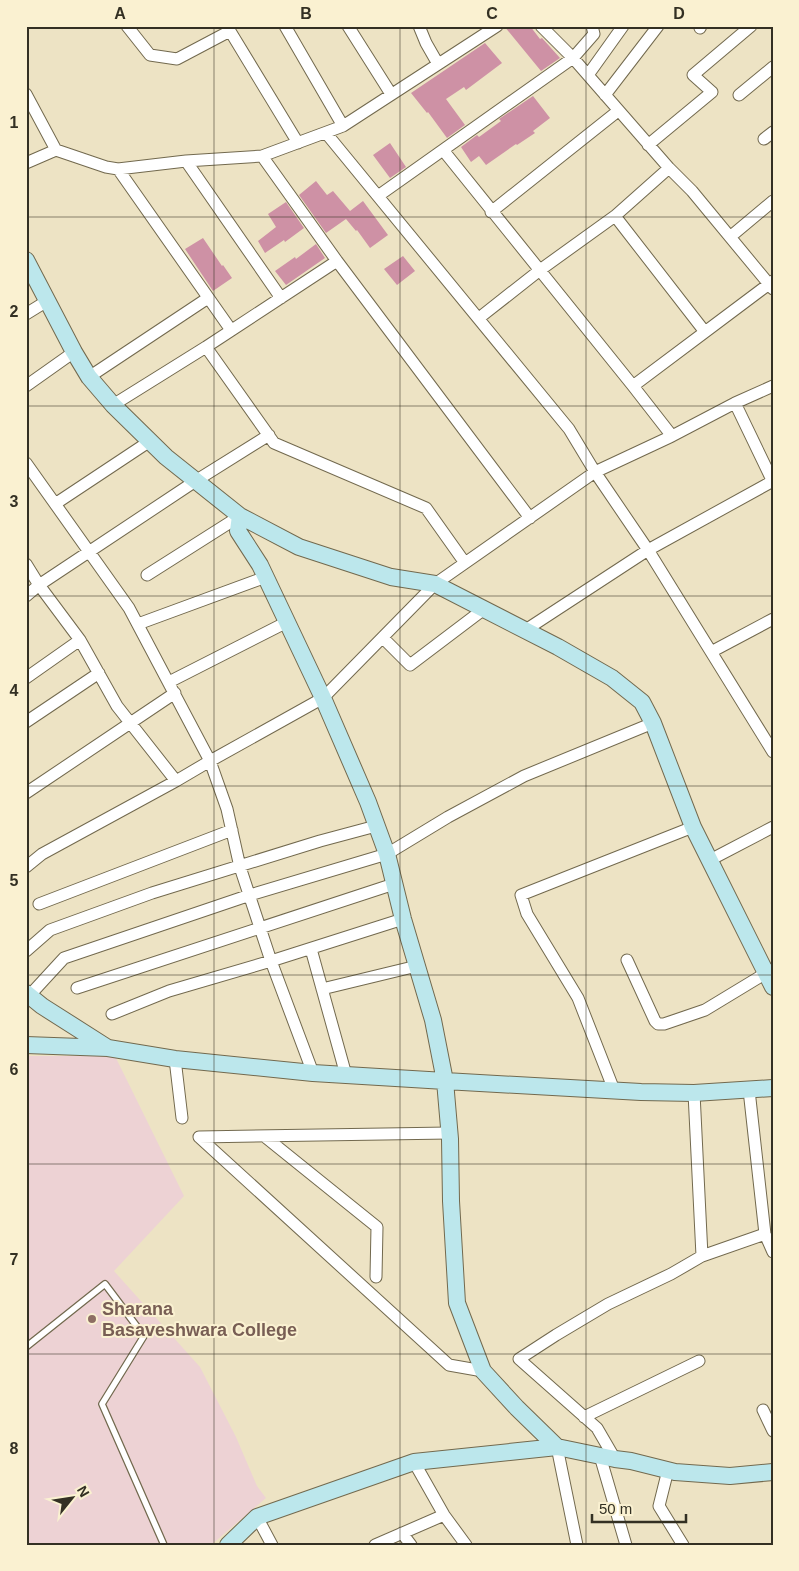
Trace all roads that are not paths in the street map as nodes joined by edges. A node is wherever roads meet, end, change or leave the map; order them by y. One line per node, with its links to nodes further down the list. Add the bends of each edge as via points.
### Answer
1 (127, 26): 22 (street, via 150,55 177,59 230,31)
2 (285, 26): 20 (street)
3 (348, 26): 16 (street)
4 (418, 26): 12 (street)
5 (497, 26): 12 (street)
6 (541, 26): 11 (street)
7 (592, 26): 11 (street, via 594,34)
8 (623, 26): 14 (street)
9 (658, 26): 17 (street)
10 (751, 26): 23 (street, via 693,75 712,92)
11 (573, 58): 14 (street); 25 (street)
12 (438, 64): 16 (street)
13 (773, 67): 18 (street)
14 (588, 75): 17 (street)
15 (26, 94): 24 (street)
16 (391, 94): 20 (street)
17 (605, 95): 19 (street)
18 (739, 95)
19 (618, 111): 23 (street); 33 (street)
20 (343, 126): 21 (street)
21 (326, 133): 22 (street); 31 (street)
22 (298, 143): 26 (street)
23 (648, 145): 29 (street)
24 (56, 150): 28 (street); 30 (street)
25 (443, 150): 31 (street); 33 (street)
26 (262, 156): 27 (street); 37 (street)
27 (186, 161): 30 (street); 41 (street)
28 (26, 163)
29 (669, 168): 34 (street); 35 (street)
30 (118, 169): 40 (street)
31 (378, 196): 44 (street)
32 (773, 201): 35 (street)
33 (491, 212): 38 (street)
34 (615, 216): 38 (street); 46 (street)
35 (730, 237): 39 (street)
36 (26, 260): 42 (street)
37 (337, 261): 41 (street); 64 (street)
38 (540, 270): 44 (street); 51 (street)
39 (772, 285): 46 (street)
40 (208, 298): 45 (street); 49 (street)
41 (281, 298): 45 (street)
42 (47, 301): 43 (street); 48 (street)
43 (26, 314)
44 (479, 318): 59 (street, via 569,429)
45 (231, 330): 47 (street)
46 (705, 332): 51 (street)
47 (206, 347): 54 (street); 55 (street)
48 (74, 352): 49 (street); 50 (street)
49 (89, 377): 54 (street)
50 (26, 386)
51 (633, 386): 56 (street)
52 (773, 386): 53 (street)
53 (735, 403): 56 (street); 61 (street)
54 (113, 405): 57 (street)
55 (269, 435): 60 (street); 67 (street, via 274,442 426,508)
56 (672, 436): 59 (street)
57 (150, 441): 60 (street); 62 (street)
58 (26, 463): 62 (street)
59 (595, 472): 64 (street); 65 (street)
60 (197, 480): 63 (street); 66 (street)
61 (773, 482): 65 (street)
62 (55, 504): 66 (street)
63 (240, 516): 69 (street); 70 (street, via 238,531); 71 (street, via 299,547 391,578)
64 (530, 518): 67 (street)
65 (648, 550): 78 (street); 81 (street)
66 (89, 552): 72 (street); 77 (street)
67 (466, 563): 71 (street)
68 (26, 564): 72 (street)
69 (147, 575)
70 (266, 576): 76 (street); 77 (street)
71 (435, 584): 74 (street); 79 (street)
72 (40, 585): 73 (street); 80 (street)
73 (26, 596)
74 (484, 609): 78 (street); 79 (street, via 410,665)
75 (773, 619): 81 (street)
76 (287, 622): 84 (street); 86 (street)
77 (138, 624): 84 (street)
78 (524, 631): 89 (street, via 612,678 642,702)
79 (382, 638): 86 (street)
80 (80, 640): 82 (street); 83 (street)
81 (711, 652): 90 (street)
82 (99, 673): 87 (street); 88 (street)
83 (26, 678)
84 (169, 682): 85 (street)
85 (175, 693): 88 (street); 91 (street)
86 (324, 698): 91 (street); 94 (street)
87 (26, 722)
88 (130, 723): 92 (street); 93 (street)
89 (653, 723): 95 (street); 98 (street, via 524,776)
90 (773, 752)
91 (210, 761): 92 (street); 97 (street)
92 (176, 781): 100 (street, via 42,854)
93 (26, 793)
94 (376, 826): 98 (street); 101 (street)
95 (693, 827): 99 (street); 124 (street, via 521,895 527,914 578,998)
96 (773, 827): 99 (street)
97 (232, 830): 101 (street); 104 (street)
98 (387, 854): 102 (street); 103 (street)
99 (710, 860): 112 (street)
100 (26, 867)
101 (240, 867): 103 (street); 108 (street, via 152,893 50,930)
102 (394, 884): 105 (street); 106 (street)
103 (250, 895): 106 (street); 115 (street, via 64,958)
104 (39, 904)
105 (403, 919): 107 (street); 111 (street)
106 (261, 927): 110 (street); 113 (street)
107 (311, 949): 110 (street); 114 (street)
108 (26, 952)
109 (627, 960): 112 (street, via 658,1024 705,1010)
110 (271, 961): 116 (street, via 169,991); 120 (street)
111 (417, 966): 114 (street); 122 (street)
112 (771, 977)
113 (77, 988)
114 (322, 989): 121 (street)
115 (28, 995): 118 (street)
116 (112, 1014)
117 (26, 1045): 118 (street)
118 (108, 1048): 119 (street)
119 (175, 1059): 120 (street); 127 (street)
120 (312, 1072): 121 (street)
121 (346, 1075): 122 (street)
122 (446, 1081): 124 (street); 128 (street)
123 (773, 1088): 125 (street)
124 (614, 1090): 126 (street)
125 (748, 1090): 126 (street); 130 (street)
126 (694, 1093): 132 (street)
127 (182, 1118)
128 (449, 1133): 129 (street); 136 (street, via 457,1303)
129 (264, 1136): 133 (street, via 377,1227); 136 (street, via 198,1137 449,1365)
130 (765, 1234): 131 (street); 132 (street)
131 (773, 1252)
132 (702, 1256): 138 (street, via 608,1304 519,1359)
133 (376, 1277)
134 (26, 1347): 148 (lane, via 105,1284 144,1336 102,1404)
135 (699, 1361): 138 (street)
136 (482, 1371): 140 (street)
137 (763, 1410): 139 (street)
138 (584, 1417): 141 (street, via 597,1428)
139 (773, 1430)
140 (557, 1447): 141 (street); 142 (street); 154 (street)
141 (607, 1457): 143 (street); 155 (street)
142 (414, 1462): 145 (street); 146 (street)
143 (668, 1470): 144 (street, via 730,1476); 156 (street, via 659,1506)
144 (773, 1472)
145 (444, 1515): 147 (street); 153 (street)
146 (257, 1517): 149 (street); 150 (street)
147 (402, 1533): 151 (street); 152 (street)
148 (164, 1545)
149 (228, 1545)
150 (272, 1545)
151 (375, 1545)
152 (411, 1545)
153 (466, 1545)
154 (577, 1545)
155 (626, 1545)
156 (682, 1545)

